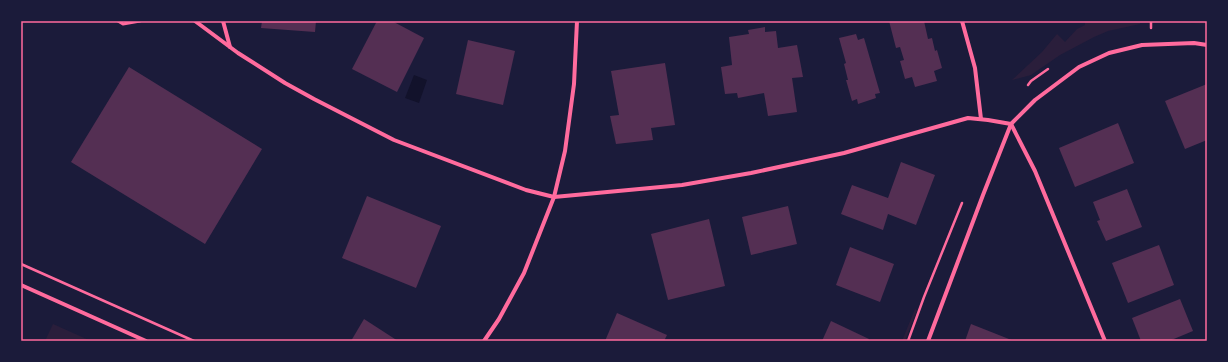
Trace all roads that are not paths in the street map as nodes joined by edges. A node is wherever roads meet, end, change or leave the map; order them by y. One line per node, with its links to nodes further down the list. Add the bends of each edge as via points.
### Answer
1 (118, 21): 2 (lane, via 123,24)
2 (140, 21)
3 (195, 21): 8 (street)
4 (223, 21): 8 (street)
5 (576, 21): 11 (street, via 574,84 565,151)
6 (962, 21): 9 (street, via 975,68)
7 (1207, 45): 10 (street, via 1142,45 1109,53 1079,67 1035,100)
8 (231, 48): 11 (street, via 314,100 394,140 526,190)
9 (981, 119): 10 (street); 11 (street, via 968,118 844,153 751,173 682,185)
10 (1011, 124): 15 (street); 16 (street, via 1035,170)
11 (554, 198): 14 (street, via 524,272)
12 (21, 285): 13 (street)
13 (146, 341)
14 (484, 341)
15 (928, 341)
16 (1105, 341)

